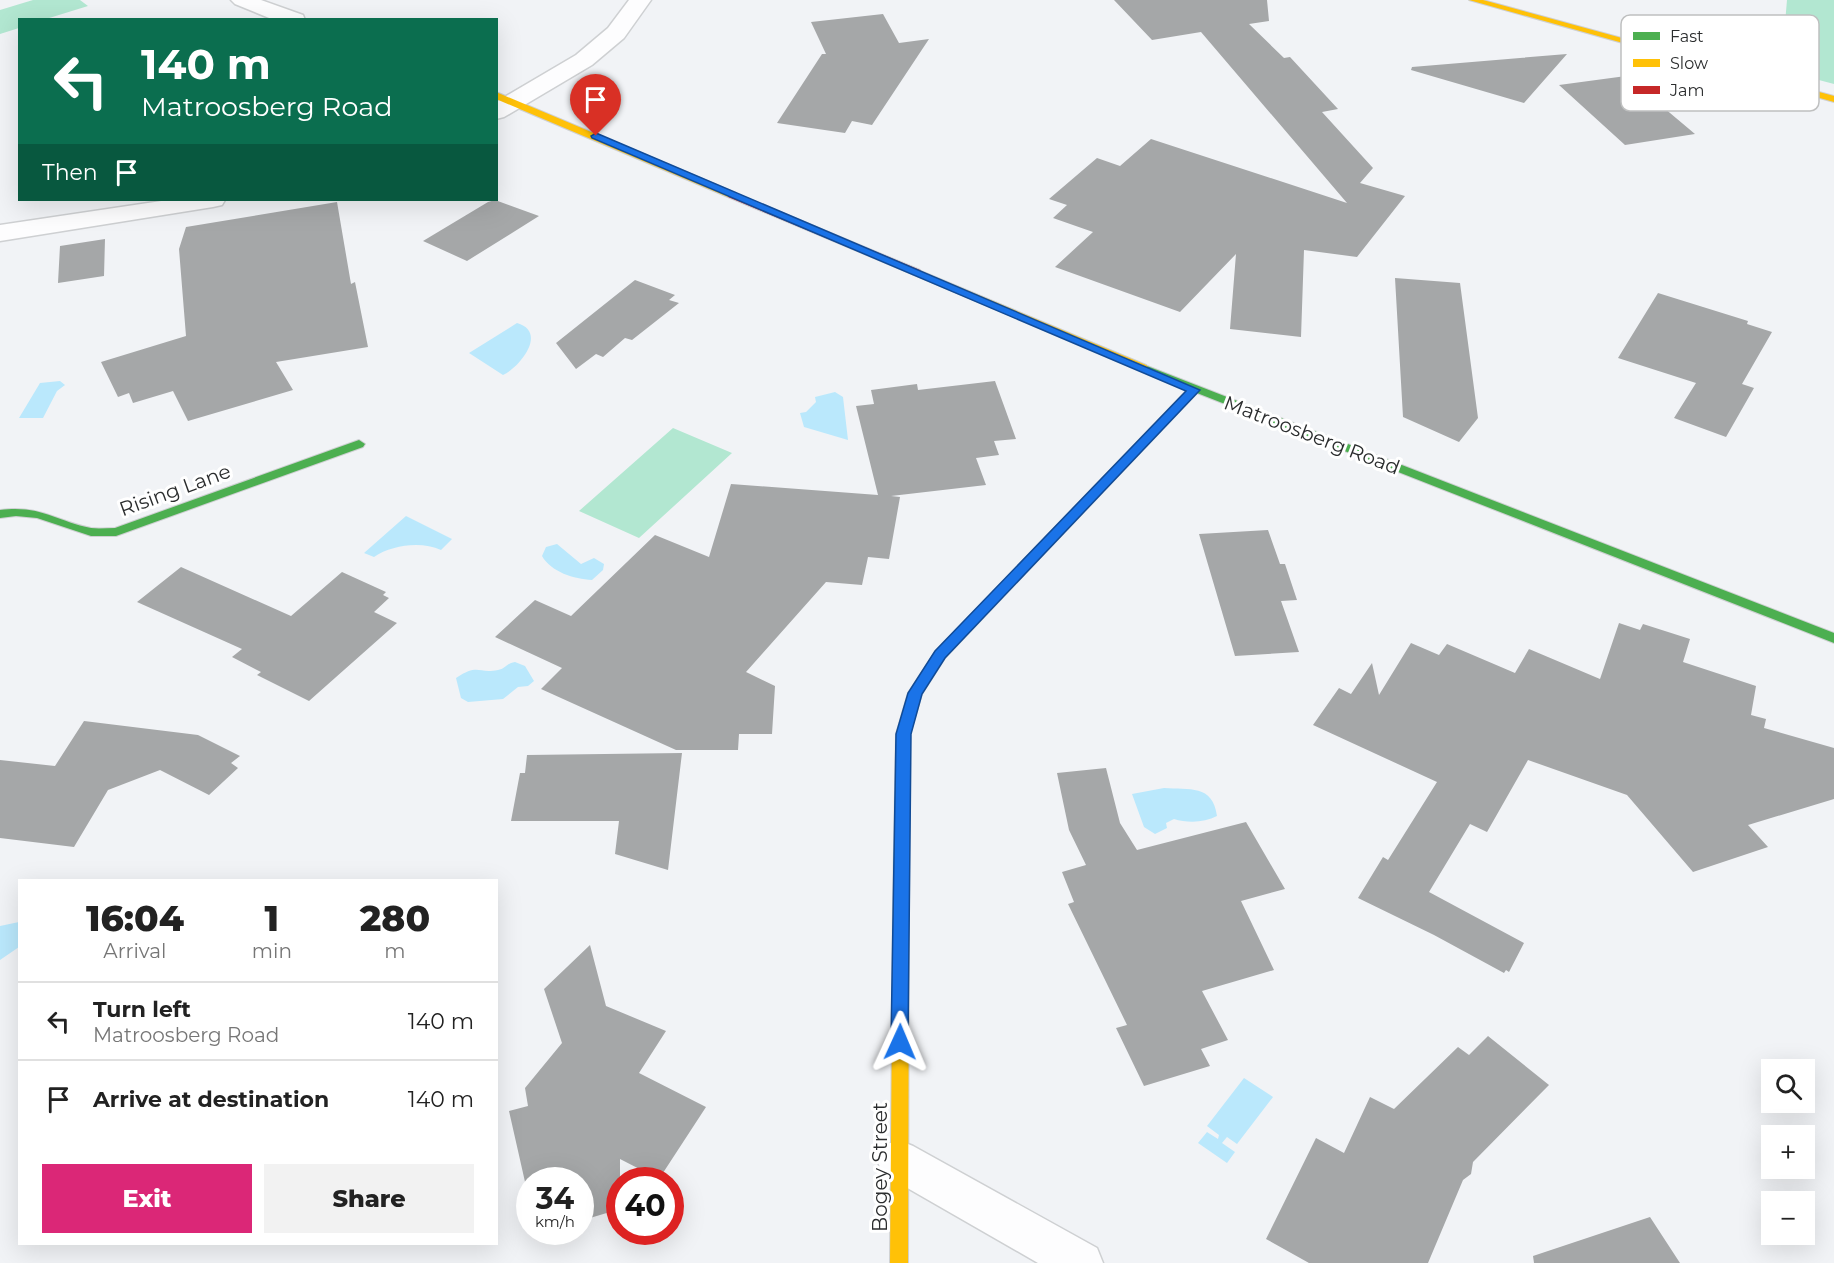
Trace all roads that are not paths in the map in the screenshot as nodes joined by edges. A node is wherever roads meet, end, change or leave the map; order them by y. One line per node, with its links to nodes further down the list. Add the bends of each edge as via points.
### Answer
1 (242, 0): 4 (street)
2 (640, 0): 8 (street, via 616,33 584,60)
3 (1473, 0): 5 (street)
4 (290, 18)
5 (1621, 41)
6 (1819, 95): 7 (street)
7 (1834, 99)
8 (503, 103): 11 (street, Matroosberg Road)
9 (207, 201): 10 (street)
10 (0, 233)
11 (1194, 390): 14 (street, Matroosberg Road); 15 (street, Bogey Street, via 940,655 915,693 903,734)
12 (359, 444): 13 (street, Rising Lane, via 116,532 91,532 38,514)
13 (0, 514)
14 (1834, 638)
15 (898, 1160): 16 (street, Bogey Street); 17 (street)
16 (900, 1263)
17 (1082, 1263)

